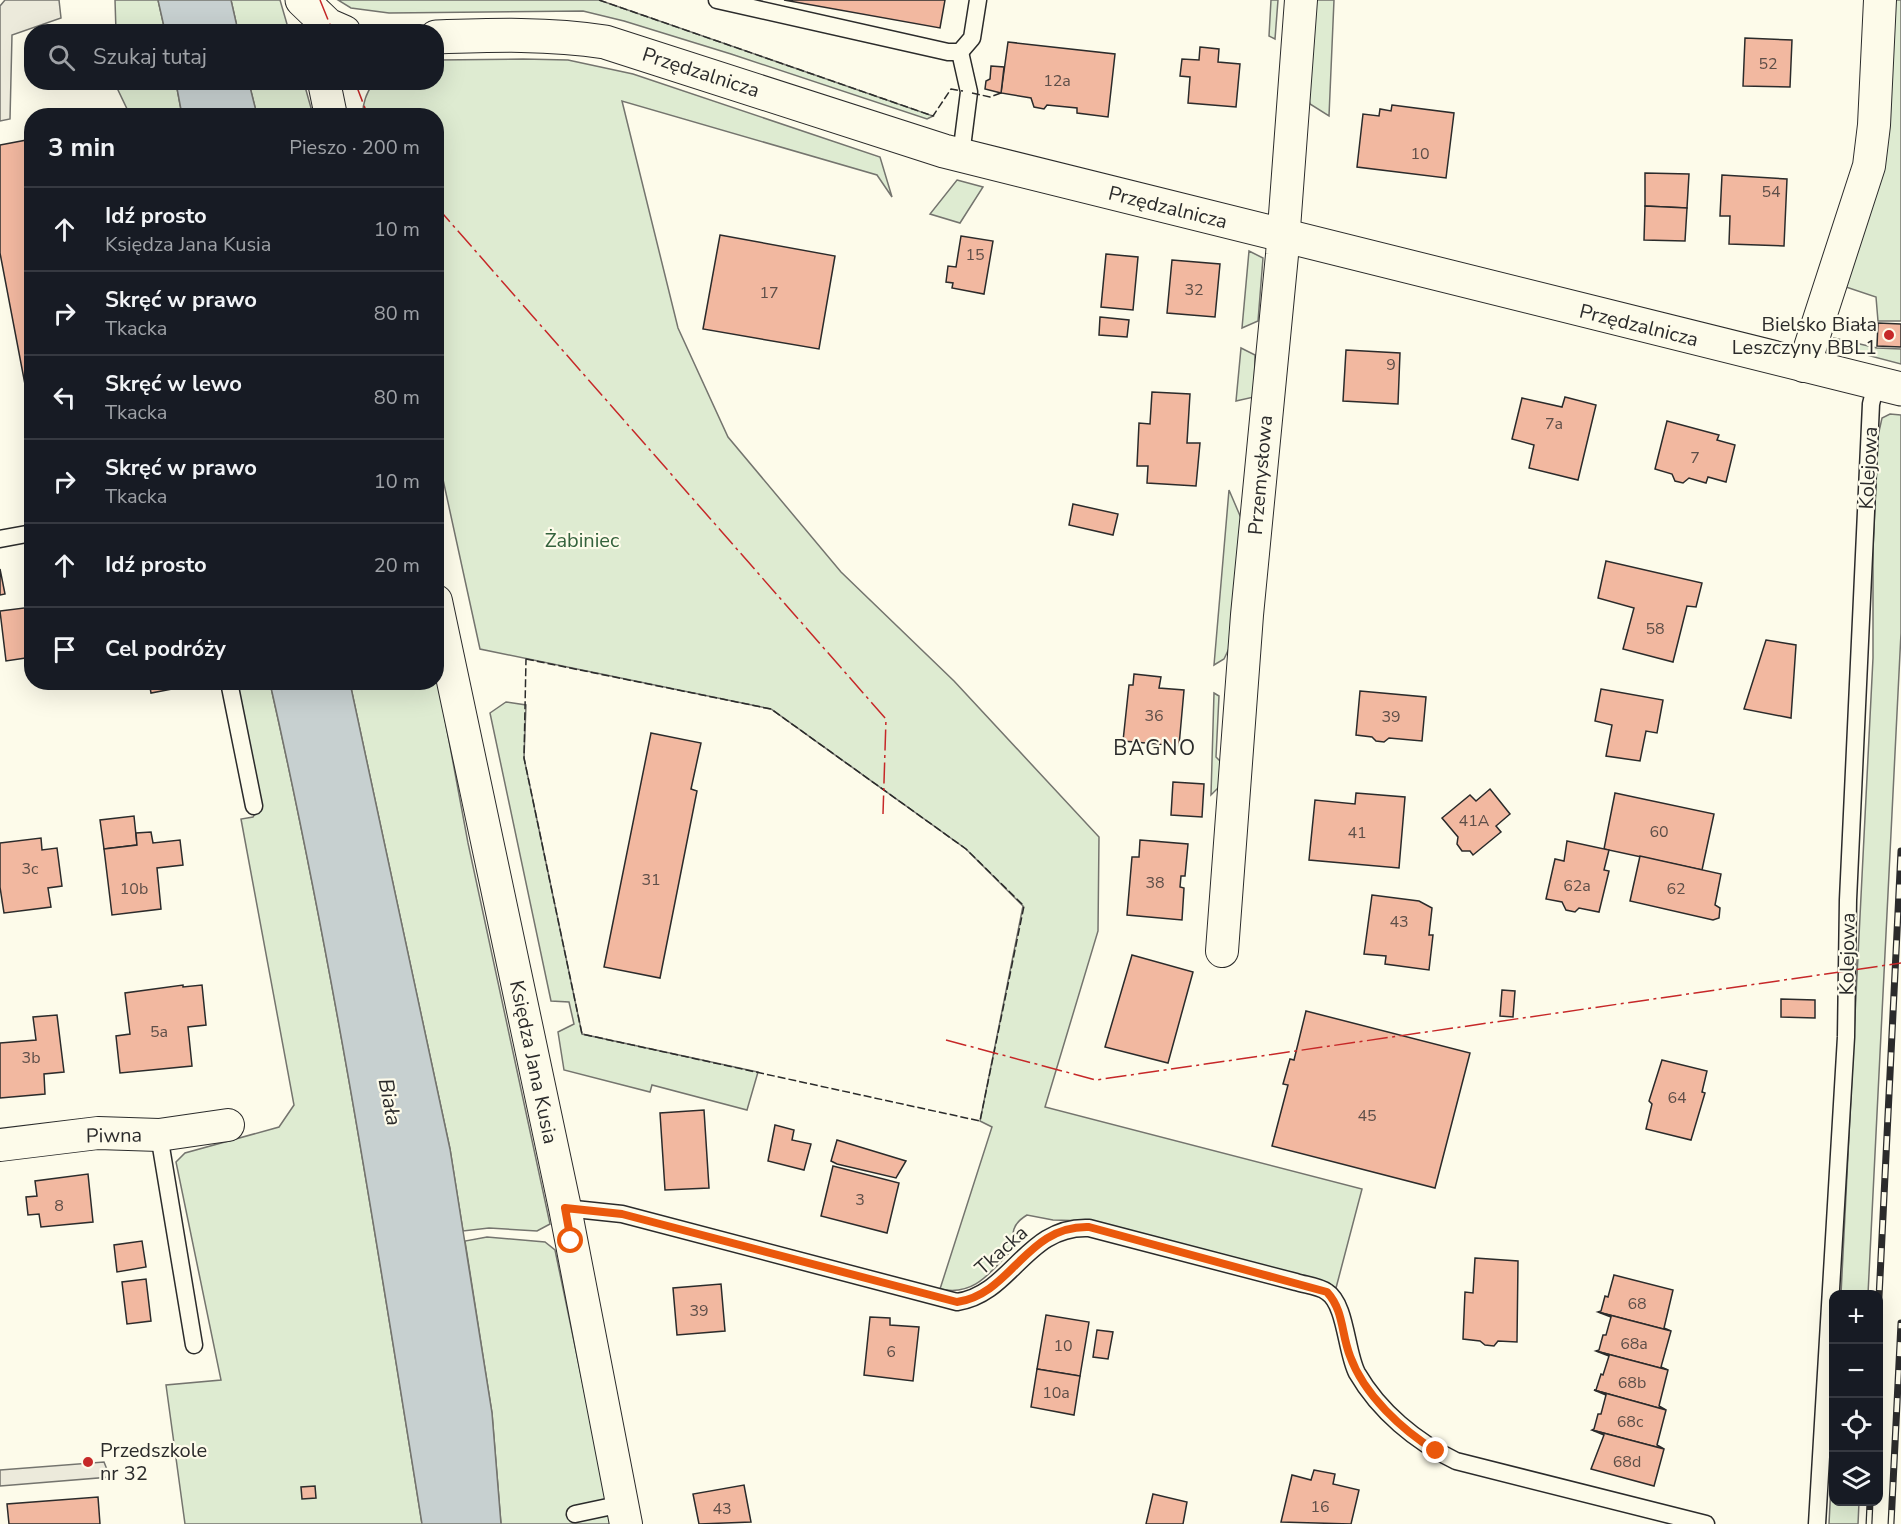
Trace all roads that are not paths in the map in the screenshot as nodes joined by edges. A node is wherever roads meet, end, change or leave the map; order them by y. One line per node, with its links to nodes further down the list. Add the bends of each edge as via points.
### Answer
1 (302, 0): 6 (street)
2 (717, 0): 8 (lane)
3 (978, 0): 8 (lane, via 972,38)
4 (1301, 0): 12 (street, Przemysłowa)
5 (1880, 0): 13 (street, via 1869,166)
6 (328, 24)
7 (444, 37): 11 (street, Przędzalnicza, via 519,34 605,42)
8 (960, 52): 11 (lane, via 969,92)
9 (326, 90): 10 (street)
10 (329, 108)
11 (961, 155): 12 (street, Przędzalnicza)
12 (1283, 236): 13 (street, Przędzalnicza); 20 (street, Przemysłowa, via 1259,480)
13 (1804, 366): 14 (street, Przędzalnicza)
14 (1888, 387): 29 (lane, Kolejowa, via 1871,404 1846,1037)
15 (24, 534): 16 (lane)
16 (0, 539)
17 (444, 639): 24 (street, Księdza Jana Kusia)
18 (231, 690): 19 (lane)
19 (255, 806)
20 (1222, 951)
21 (228, 1125): 22 (street, Piwna)
22 (159, 1135): 23 (street, Piwna, via 98,1133); 25 (lane)
23 (0, 1144)
24 (565, 1208): 27 (street, Księdza Jana Kusia); 28 (lane, Tkacka, via 622,1214 957,1302 983,1294 1040,1241 1073,1227 1089,1227 1327,1292 1340,1312 1349,1355 1358,1374 1396,1421 1419,1440 1456,1461)
25 (194, 1345)
26 (574, 1514): 27 (lane)
27 (624, 1514)
28 (1706, 1524)
29 (1817, 1524)

